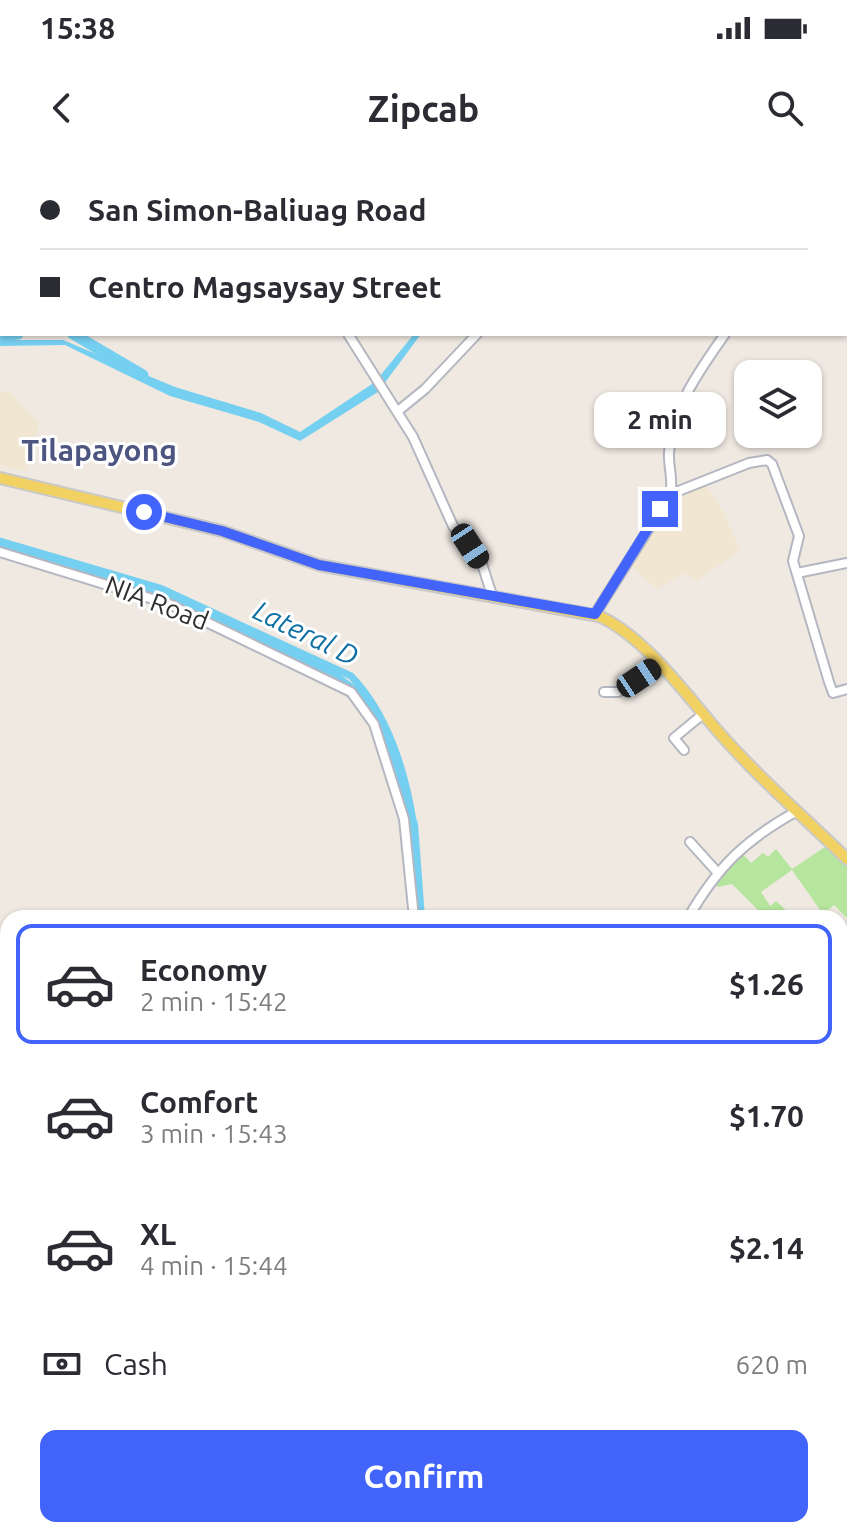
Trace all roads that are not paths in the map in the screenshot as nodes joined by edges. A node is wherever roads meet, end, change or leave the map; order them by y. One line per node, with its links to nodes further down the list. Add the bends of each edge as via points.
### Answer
1 (349, 336): 4 (street)
2 (475, 336): 4 (street)
3 (723, 336): 6 (street, via 694,375 679,412 669,455)
4 (398, 411): 10 (street, via 453,526 482,564)
5 (0, 478): 10 (main road, via 222,531 319,565)
6 (671, 494): 9 (street, via 749,463 770,461 799,536 793,561); 11 (street)
7 (0, 552): 21 (street, NIA Road, via 169,604 351,692 374,724 401,807)
8 (847, 563): 9 (street)
9 (797, 573): 13 (street, via 833,693)
10 (492, 595): 11 (main road)
11 (595, 614): 12 (main road, via 628,633)
12 (658, 665): 14 (street, via 618,692); 15 (main road)
13 (847, 689)
14 (604, 692)
15 (703, 714): 16 (street, via 675,737); 17 (main road)
16 (684, 750)
17 (797, 811): 19 (main road); 20 (street, via 758,833)
18 (690, 842): 20 (street)
19 (847, 859)
20 (718, 873): 22 (street)
21 (413, 910)
22 (693, 910)

